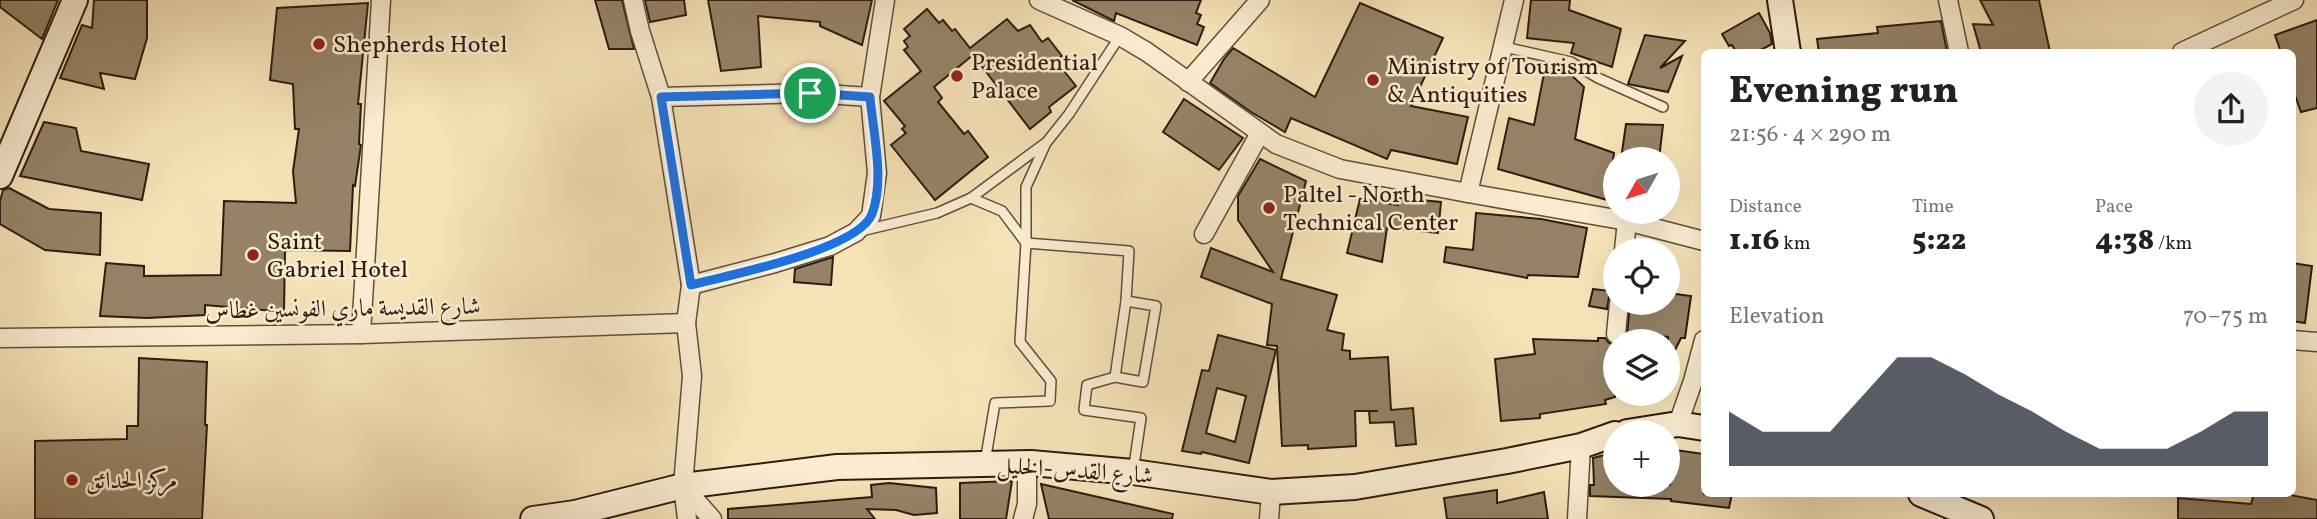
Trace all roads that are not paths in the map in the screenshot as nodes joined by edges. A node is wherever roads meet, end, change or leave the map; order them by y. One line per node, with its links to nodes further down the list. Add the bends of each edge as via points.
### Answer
1 (75, 0): 22 (main road)
2 (381, 0): 34 (street)
3 (633, 0): 17 (street)
4 (885, 0): 18 (street)
5 (1039, 0): 11 (street)
6 (1260, 0): 16 (street)
7 (1514, 0): 12 (street)
8 (1780, 0): 13 (main road)
9 (1948, 0): 14 (street)
10 (2294, 0): 15 (street)
11 (1120, 36): 16 (street); 21 (lane)
12 (1504, 47): 19 (lane, via 1571,62); 23 (street)
13 (1788, 49)
14 (1958, 49)
15 (2188, 49)
16 (1188, 82): 20 (street)
17 (661, 97): 18 (street, via 810,93); 31 (street)
18 (870, 97): 27 (street, via 875,198 871,216)
19 (1663, 107)
20 (1260, 133): 23 (street, via 1340,169); 28 (street)
21 (1046, 143): 24 (lane); 30 (lane, via 1026,187)
22 (1, 171)
23 (1468, 193): 25 (street)
24 (971, 198): 27 (lane, via 937,213); 30 (lane, via 1002,211)
25 (1603, 216)
26 (1639, 224): 29 (street)
27 (856, 232): 31 (street, via 819,250)
28 (1204, 234)
29 (1701, 240)
30 (1026, 243): 32 (lane, via 1129,251); 46 (lane, via 1020,342 1051,381 1050,401 995,403)
31 (691, 285): 33 (street)
32 (1126, 301): 39 (lane); 39 (lane, via 1156,306 1143,382)
33 (686, 323): 34 (street, شارع القديسة ماري الفونسين غطاس); 48 (street, via 692,376)
34 (361, 334): 35 (street, شارع القديسة ماري الفونسين غطاس)
35 (0, 338)
36 (2296, 340): 37 (street)
37 (2317, 342)
38 (1701, 351): 40 (street)
39 (1115, 377): 47 (lane, via 1087,385 1084,410 1141,418)
40 (1679, 420)
41 (1680, 424): 42 (main road)
42 (1701, 428)
43 (1603, 438): 44 (main road, شارع القدس-الخليل)
44 (1581, 446): 49 (main road, شارع القدس-الخليل, via 1355,487); 56 (street)
45 (1027, 463): 46 (main road, شارع القدس-الخليل); 47 (main road, شارع القدس-الخليل); 54 (street)
46 (984, 464): 48 (main road, شارع القدس-الخليل, via 837,467)
47 (1133, 472): 49 (main road, شارع القدس-الخليل)
48 (683, 486): 51 (main road, شارع القدس-الخليل); 52 (street); 53 (street)
49 (1271, 492): 55 (street)
50 (1928, 497): 57 (main road)
51 (533, 519)
52 (687, 519)
53 (712, 519)
54 (1023, 519)
55 (1269, 519)
56 (1577, 519)
57 (1981, 519)

